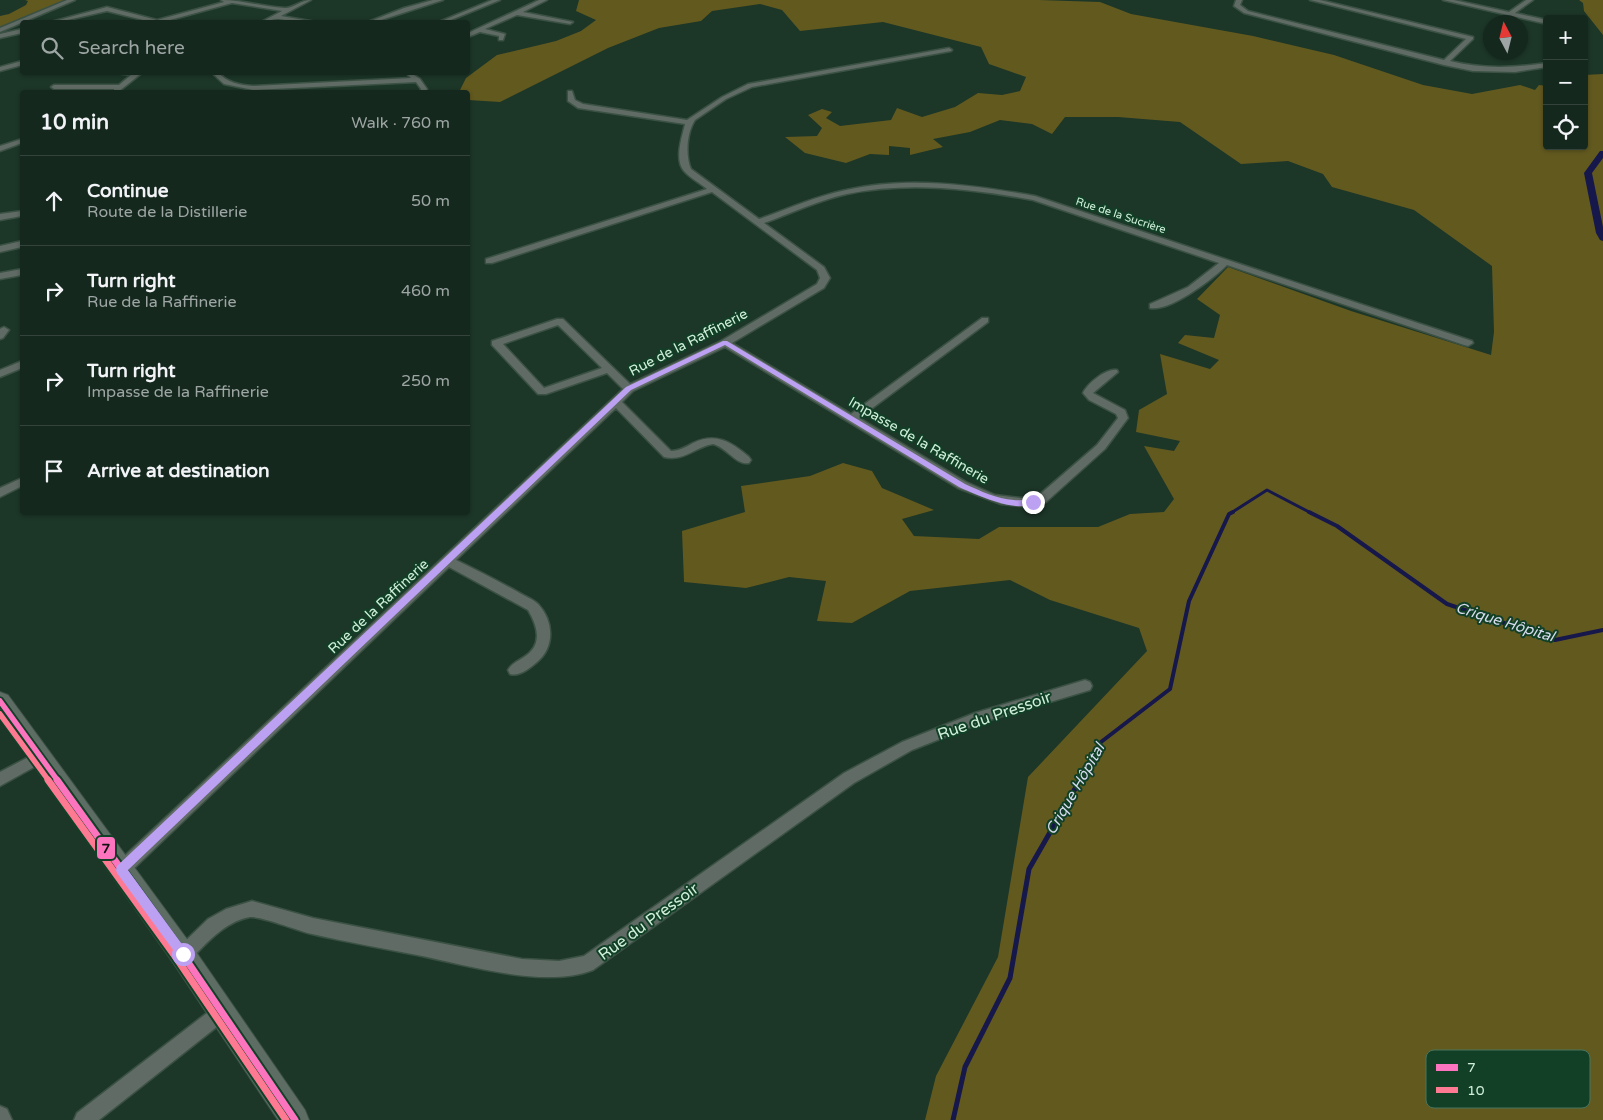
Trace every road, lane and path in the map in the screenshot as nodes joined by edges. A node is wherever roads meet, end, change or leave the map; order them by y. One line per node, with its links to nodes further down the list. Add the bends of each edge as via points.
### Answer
1 (72, 0): 15 (street)
2 (308, 0): 11 (street)
3 (440, 0): 21 (street)
4 (497, 0): 22 (street)
5 (544, 0): 12 (street)
6 (1239, 0): 33 (street, via 1237,6 1246,12)
7 (1313, 0): 33 (street, via 1471,38)
8 (1446, 0): 13 (street)
9 (1530, 0): 13 (street)
10 (227, 1): 11 (street); 18 (street)
11 (288, 10): 14 (street)
12 (517, 13): 25 (street); 27 (street)
13 (1510, 14): 23 (street)
14 (274, 17): 19 (street); 20 (street)
15 (24, 20)
16 (62, 20): 17 (street, via 107,9)
17 (149, 20)
18 (164, 20)
19 (268, 20)
20 (297, 20)
21 (376, 20)
22 (447, 20)
23 (1543, 21)
24 (20, 22): 26 (street)
25 (570, 22)
26 (0, 30)
27 (480, 30): 29 (street); 31 (street, via 503,35)
28 (20, 31): 30 (street)
29 (470, 34)
30 (0, 36)
31 (500, 39)
32 (949, 50): 48 (street, via 750,85 724,98)
33 (1444, 63): 35 (street, via 1494,70)
34 (20, 64): 36 (street)
35 (1543, 66)
36 (0, 69)
37 (137, 75): 42 (street)
38 (217, 75): 43 (street)
39 (412, 75): 40 (street)
40 (418, 80): 43 (street, via 279,88); 46 (street)
41 (54, 87): 42 (street)
42 (122, 87): 44 (street)
43 (238, 87): 45 (street)
44 (117, 90)
45 (231, 90)
46 (424, 90)
47 (570, 92): 48 (street, via 572,101 581,106)
48 (690, 122): 51 (street, Rue de la Raffinerie, via 683,151 684,164 687,170)
49 (20, 142): 50 (street)
50 (0, 149)
51 (714, 190): 54 (street, Rue de la Raffinerie); 57 (street)
52 (20, 214): 53 (street)
53 (0, 217)
54 (759, 222): 58 (street, Rue de la Sucrière, via 845,192 869,188 972,189 1035,198); 63 (street, Rue de la Raffinerie, via 821,269 824,282)
55 (20, 244): 56 (street)
56 (0, 249)
57 (489, 261)
58 (1225, 262): 61 (street, via 1180,295); 64 (street, Rue de la Sucrière)
59 (20, 272): 60 (street)
60 (0, 276)
61 (1153, 306)
62 (985, 320): 71 (street)
63 (725, 343): 69 (street, Rue de la Raffinerie); 71 (street, Impasse de la Raffinerie)
64 (1468, 344)
65 (20, 365): 68 (street)
66 (608, 369): 66 (street, via 560,321 496,343 542,392); 69 (street)
67 (1113, 372): 71 (street, Impasse de la Raffinerie, via 1088,393 1121,412 1123,418 1120,423 1101,447 1042,499 1033,502 1004,502 974,492)
68 (0, 374)
69 (629, 389): 70 (street, Rue de la Raffinerie)
70 (615, 401): 72 (street, via 668,454 680,455 712,441 720,442); 75 (street, Rue de la Raffinerie)
71 (852, 419)
72 (745, 460)
73 (20, 483): 74 (street)
74 (0, 494)
75 (447, 561): 76 (street, via 533,607 545,636 541,649); 81 (street, Rue de la Raffinerie)
76 (515, 670)
77 (1085, 686): 82 (street, Rue du Pressoir, via 980,717 907,746 849,778 587,964 559,969 522,967 313,926 252,909 232,914 214,925)
78 (0, 701): 79 (street)
79 (40, 757): 80 (street); 81 (street)
80 (0, 780)
81 (121, 870): 82 (street)
82 (183, 954): 83 (street)
83 (222, 1012): 86 (street); 87 (street)
84 (0, 1116): 85 (street)
85 (2, 1120)
86 (84, 1120)
87 (295, 1120)

